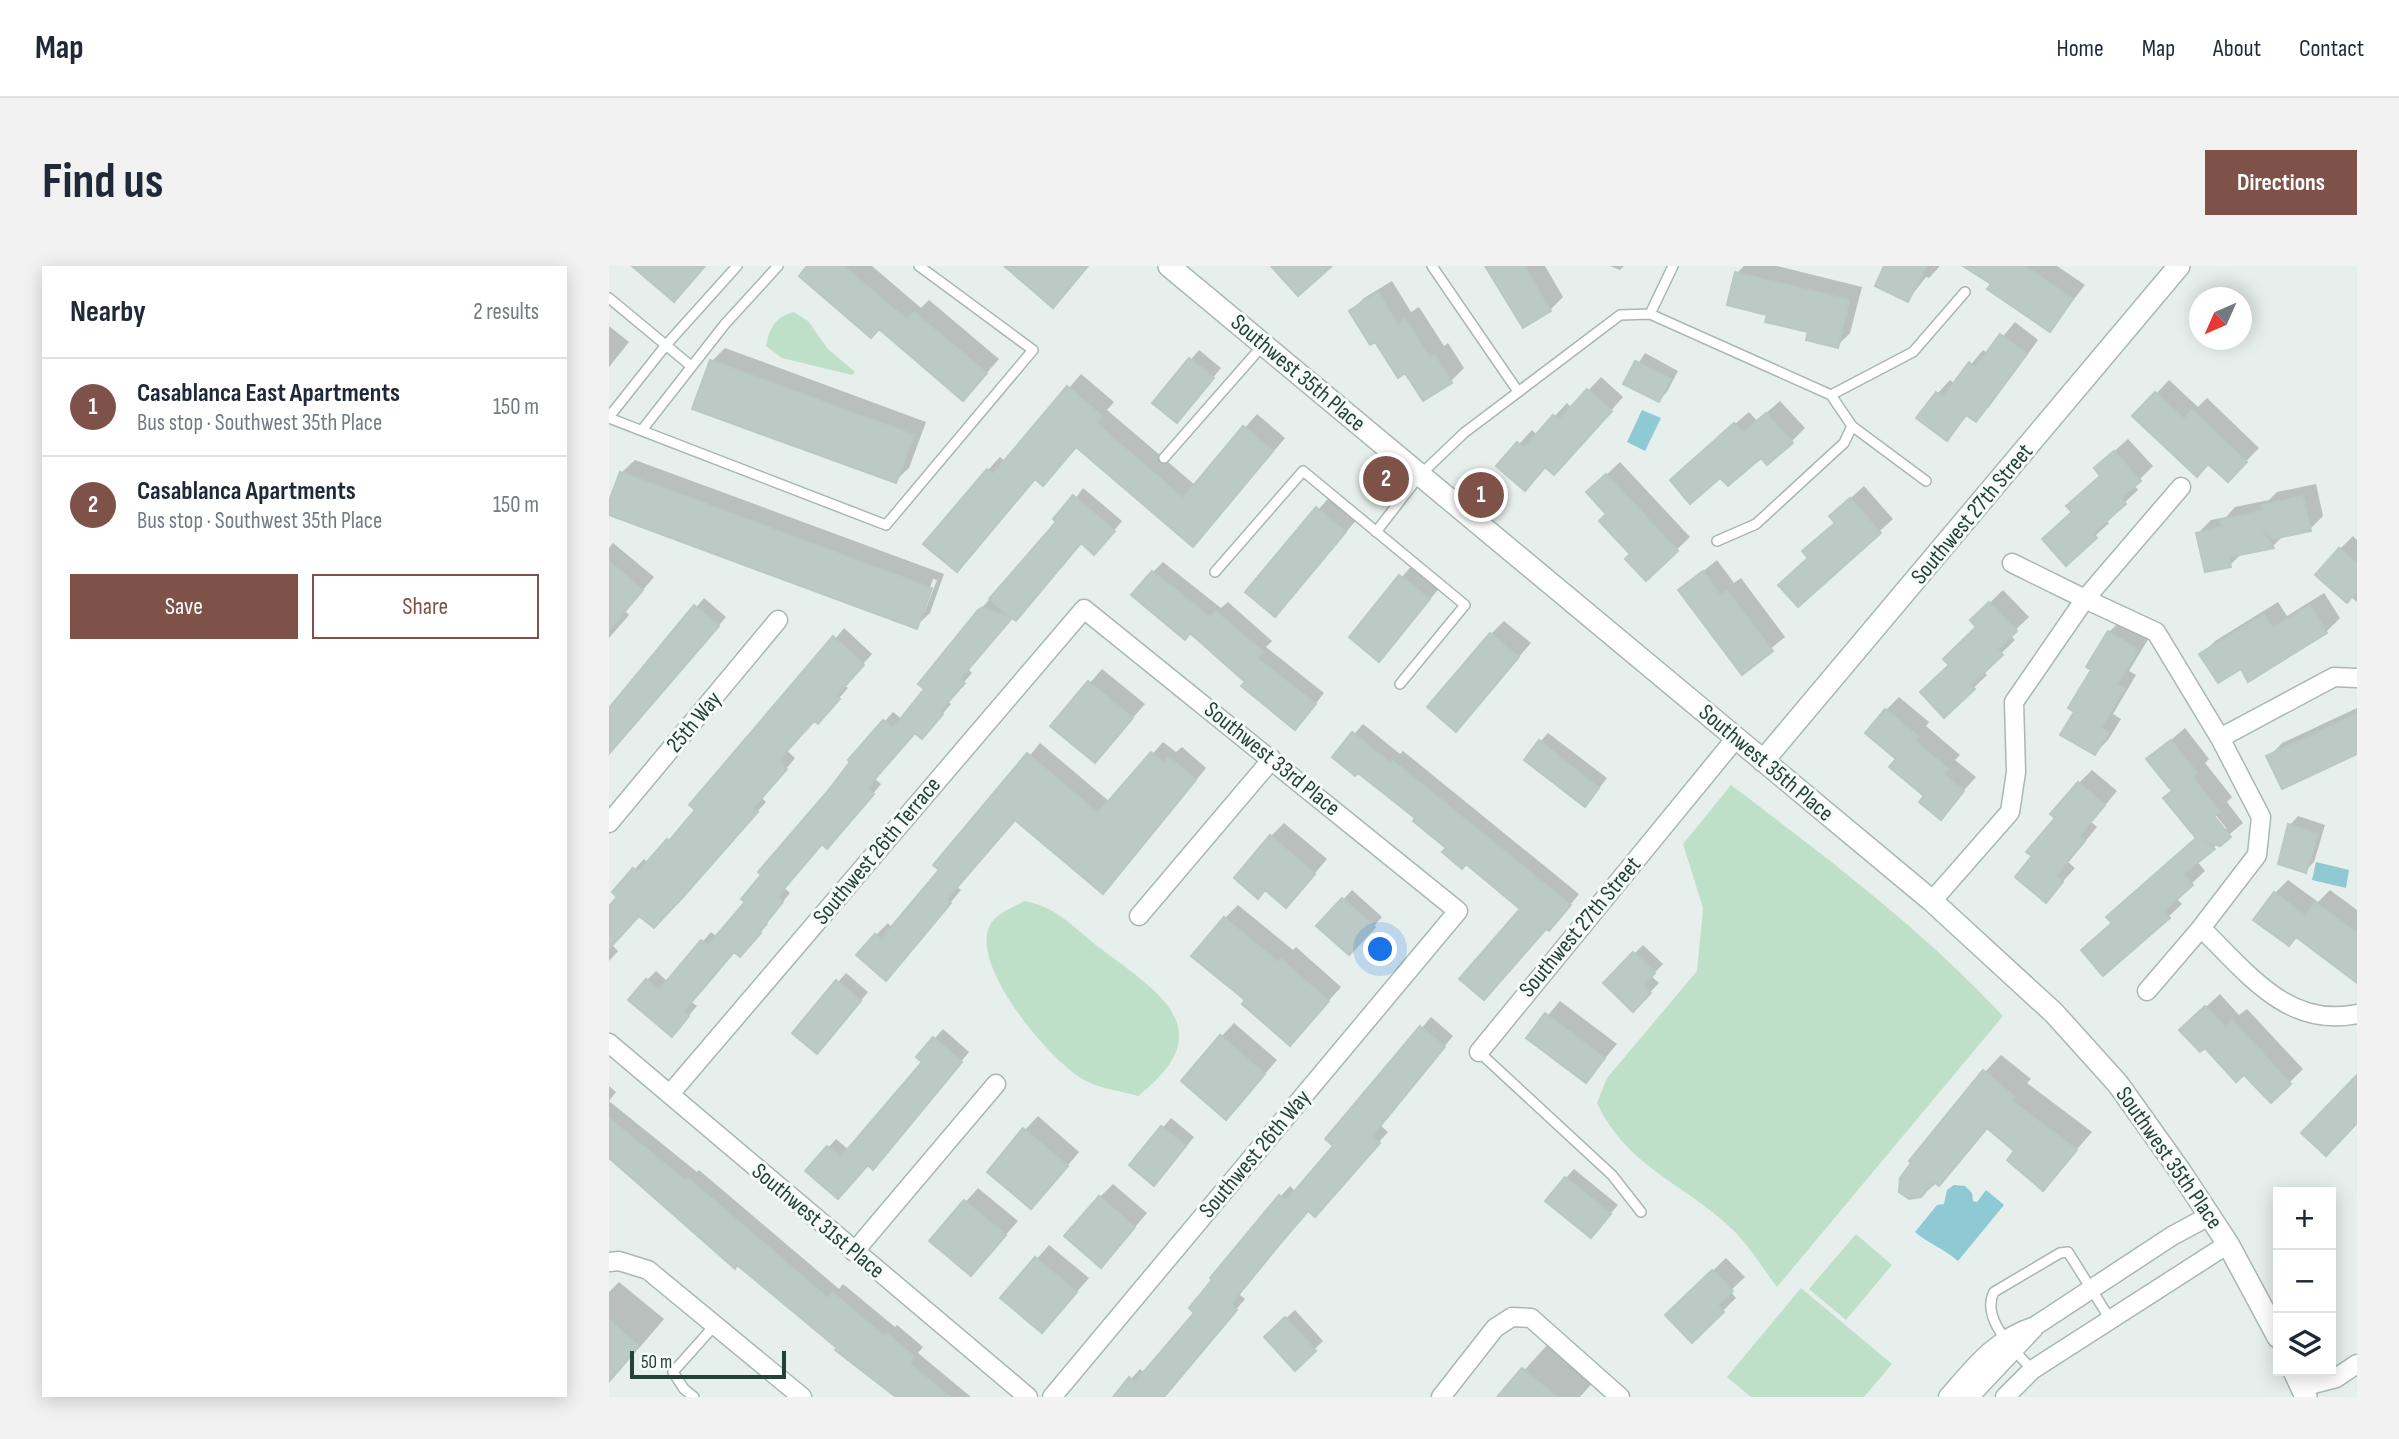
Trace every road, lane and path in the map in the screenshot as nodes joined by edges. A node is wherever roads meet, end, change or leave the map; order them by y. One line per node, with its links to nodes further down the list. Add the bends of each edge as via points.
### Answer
1 (737, 266): 12 (lane)
2 (778, 266): 13 (lane)
3 (919, 266): 18 (lane, via 1033,349 887,525)
4 (1170, 266): 11 (street, Southwest 35th Place)
5 (1432, 266): 14 (lane)
6 (1673, 266): 10 (lane)
7 (2179, 266): 35 (street, Southwest 27th Street)
8 (1965, 292): 15 (lane, via 1913,352)
9 (609, 298): 12 (lane)
10 (1650, 314): 14 (lane, via 1620,315); 15 (lane)
11 (1263, 344): 19 (lane); 20 (street, Southwest 35th Place)
12 (666, 345): 13 (lane); 16 (lane)
13 (691, 366): 18 (lane)
14 (1517, 390): 20 (lane)
15 (1831, 395): 17 (lane)
16 (609, 418): 18 (lane)
17 (1852, 426): 21 (lane); 24 (lane, via 1844,443 1756,524)
18 (642, 430)
19 (1164, 458)
20 (1420, 475): 23 (lane); 32 (street, Southwest 35th Place)
21 (1926, 481)
22 (2181, 487): 27 (street)
23 (1376, 532): 26 (lane, via 1303,471); 31 (lane, via 1465,605)
24 (1717, 541)
25 (2012, 563): 27 (street)
26 (1215, 572)
27 (2085, 599): 33 (street, via 2156,632); 37 (street, via 2014,702 2016,772 2010,812)
28 (1084, 609): 34 (street, Southwest 33rd Place); 46 (street, Southwest 26th Terrace)
29 (778, 620): 36 (street, 25th Way)
30 (2357, 678): 33 (street, via 2334,677)
31 (1400, 684)
32 (1736, 738): 35 (street, Southwest 35th Place); 44 (street, Southwest 27th Street)
33 (2220, 738): 40 (street, via 2261,817 2257,855)
34 (1272, 759): 38 (street, Southwest 33rd Place); 39 (street)
35 (1763, 761): 37 (street, Southwest 35th Place)
36 (609, 823)
37 (1932, 901): 48 (street, Southwest 35th Place, via 2054,1013 2118,1084)
38 (1458, 911): 64 (street, Southwest 26th Way)
39 (1139, 916)
40 (2201, 928): 41 (street); 42 (street, via 2273,998 2325,1018)
41 (2147, 991)
42 (2357, 1014)
43 (609, 1042): 46 (street, Southwest 31st Place)
44 (1479, 1052): 47 (lane, via 1612,1175)
45 (996, 1084): 50 (street)
46 (670, 1094): 50 (street, Southwest 31st Place)
47 (1641, 1212)
48 (2209, 1216): 49 (street, Southwest 35th Place); 52 (street)
49 (2228, 1244): 53 (street); 55 (street, Southwest 35th Place)
50 (853, 1252): 63 (street, Southwest 31st Place)
51 (609, 1262): 54 (street, via 648,1270)
52 (2093, 1288): 53 (lane); 56 (street); 56 (lane, via 2068,1252 2060,1252 1994,1292 1990,1311)
53 (2110, 1319): 58 (street)
54 (715, 1325): 61 (lane, via 673,1372); 62 (street)
55 (2273, 1328)
56 (2010, 1344): 58 (lane); 60 (street); 67 (street, via 1991,1348)
57 (2357, 1364): 59 (street, via 2336,1378)
58 (2032, 1370): 68 (street)
59 (2301, 1385)
60 (1981, 1393)
61 (694, 1397)
62 (802, 1397)
63 (1028, 1397)
64 (1052, 1397)
65 (1441, 1397): 66 (street, via 1495,1328 1512,1317 1531,1318)
66 (1621, 1397)
67 (1948, 1397)
68 (2004, 1397)

